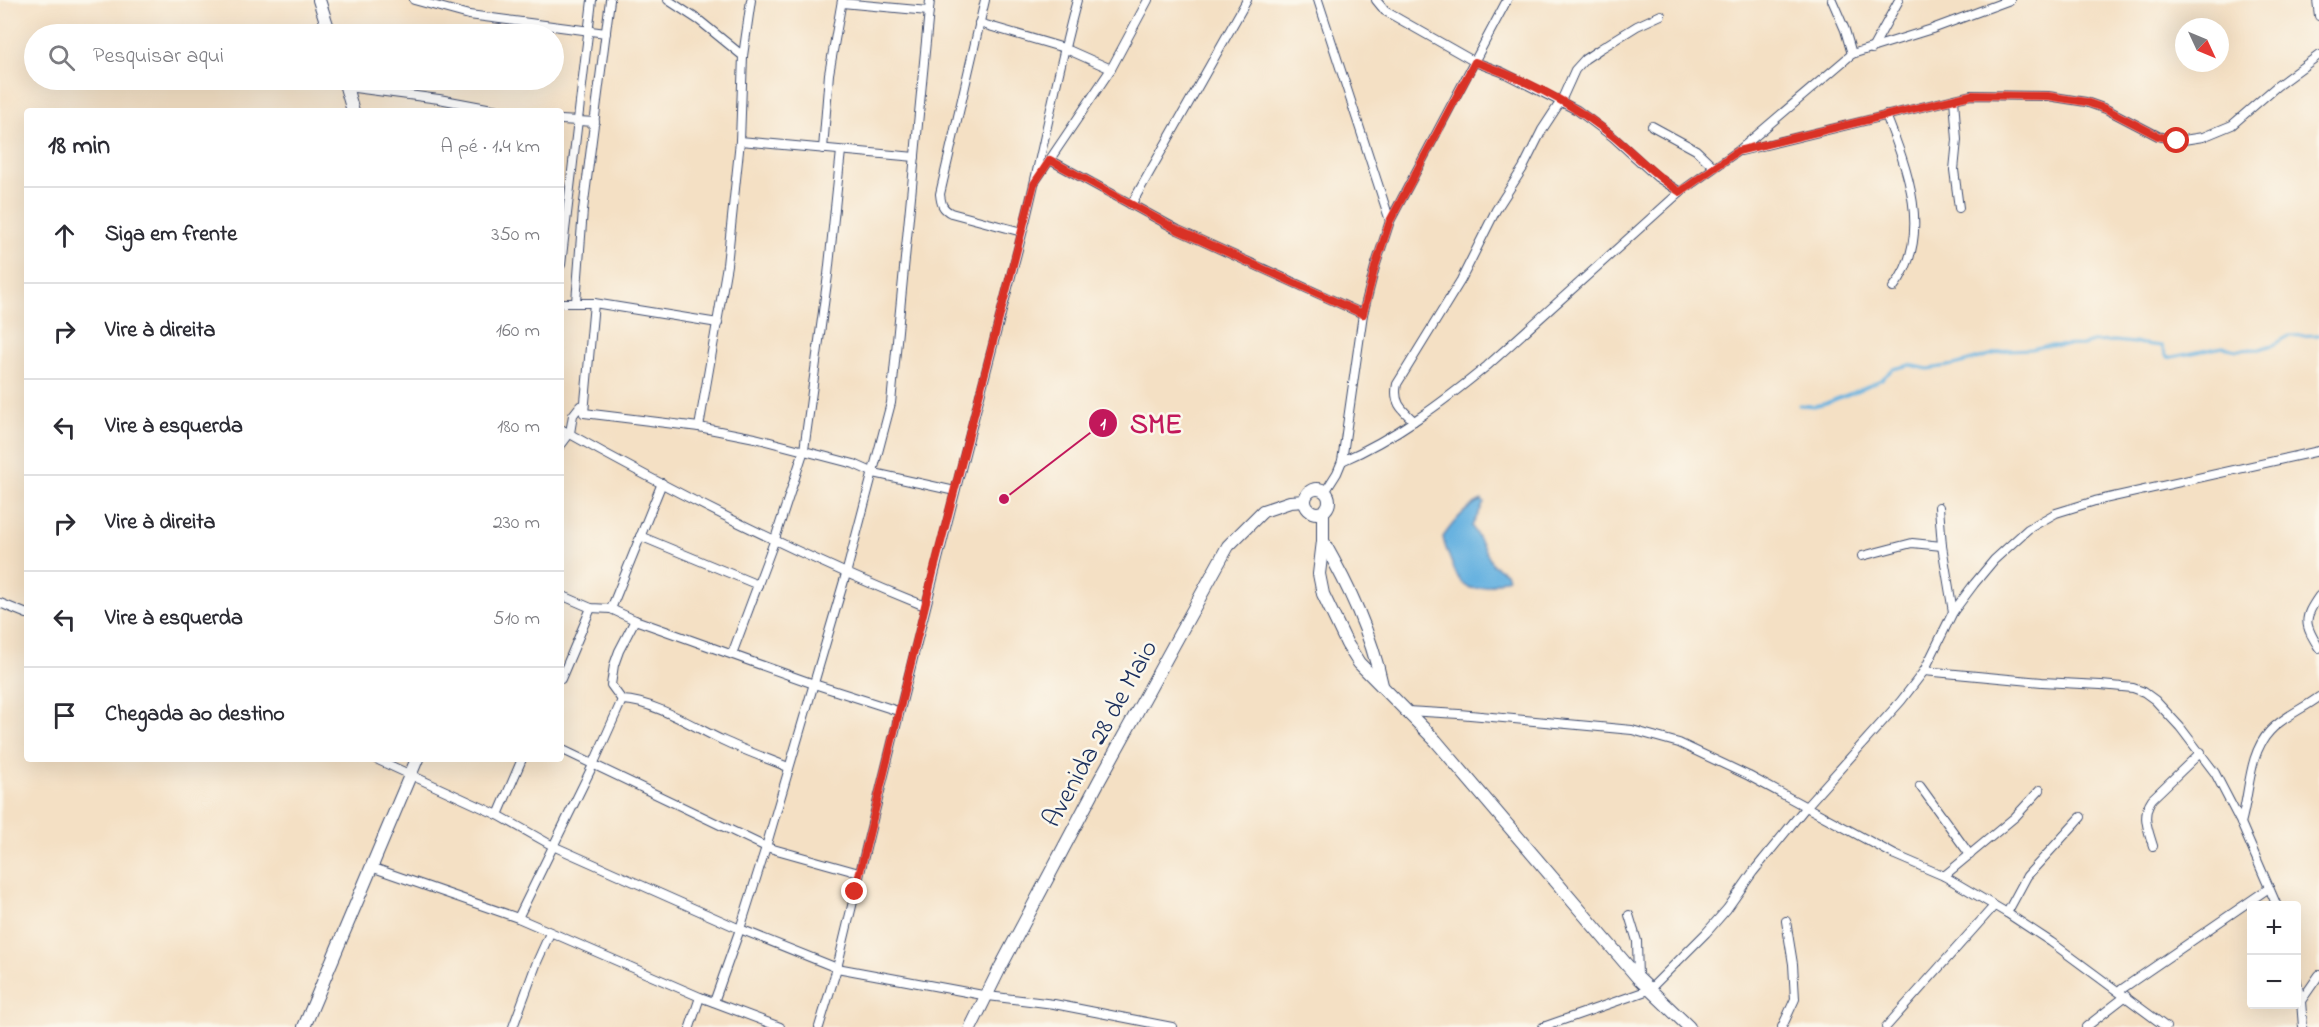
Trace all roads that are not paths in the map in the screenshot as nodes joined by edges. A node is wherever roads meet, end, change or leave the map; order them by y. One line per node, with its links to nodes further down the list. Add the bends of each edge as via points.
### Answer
1 (319, 0): 24 (street)
2 (414, 0): 25 (street, via 469,15)
3 (592, 0): 27 (street)
4 (610, 0): 28 (street)
5 (668, 0): 33 (street)
6 (751, 0): 33 (street)
7 (930, 0): 20 (street)
8 (984, 0): 23 (street)
9 (1077, 0): 29 (street)
10 (1148, 0): 35 (street)
11 (1247, 0): 56 (street)
12 (1318, 0): 60 (street)
13 (1376, 0): 34 (street, via 1385,11)
14 (1508, 0): 34 (street)
15 (1832, 0): 31 (street)
16 (1899, 0): 30 (street)
17 (2010, 0): 30 (street)
18 (2317, 0): 22 (street)
19 (842, 2): 20 (street); 48 (street, via 829,74)
20 (928, 11): 51 (street)
21 (1661, 15): 39 (street, via 1585,59 1575,70)
22 (2319, 16)
23 (979, 23): 29 (street); 61 (street, via 941,201 951,213)
24 (327, 24)
25 (536, 24)
26 (564, 28): 27 (street)
27 (589, 31): 28 (street); 44 (street)
28 (606, 33): 45 (street)
29 (1064, 48): 35 (street); 54 (street)
30 (1872, 49): 31 (street)
31 (1852, 54): 50 (street)
32 (2319, 55): 38 (street, via 2232,126 2204,137 2177,141 2086,102 2016,95)
33 (743, 56): 47 (street)
34 (1475, 62): 39 (street); 60 (street)
35 (1111, 69): 52 (street)
36 (348, 90): 40 (street)
37 (387, 90): 41 (street)
38 (1954, 99): 42 (street); 58 (street, via 1954,170)
39 (1561, 101): 55 (street, via 1614,137 1657,177); 69 (street, via 1496,210 1461,280 1397,384 1398,404)
40 (352, 108)
41 (487, 108)
42 (1886, 115): 50 (street); 62 (street, via 1909,175 1915,227 1903,276)
43 (564, 120): 44 (street)
44 (578, 121): 45 (street); 57 (street)
45 (595, 122): 59 (street)
46 (1652, 126): 53 (street, via 1696,150)
47 (740, 141): 48 (street); 67 (street)
48 (823, 149): 49 (street)
49 (841, 151): 51 (street); 74 (street)
50 (1738, 151): 53 (street)
51 (915, 157): 77 (street, via 891,403)
52 (1050, 160): 54 (street); 56 (street)
53 (1714, 167): 55 (street)
54 (1034, 184): 61 (street)
55 (1680, 192): 69 (street, via 1486,366)
56 (1131, 205): 66 (street)
57 (564, 206): 59 (street)
58 (1959, 208)
59 (583, 210): 63 (street)
60 (1390, 221): 66 (street)
61 (1022, 232): 79 (street)
62 (1893, 288)
63 (576, 302): 64 (street); 65 (street)
64 (564, 303)
65 (594, 303): 67 (street); 68 (street)
66 (1363, 314): 76 (street)
67 (718, 323): 70 (street)
68 (584, 413): 70 (street); 72 (street, via 580,406 576,409)
69 (1414, 421): 76 (street)
70 (699, 427): 74 (street)
71 (564, 431): 72 (street)
72 (570, 434): 73 (street); 78 (street)
73 (564, 441)
74 (804, 450): 77 (street); 85 (street)
75 (2319, 451): 97 (street, via 2056,513 2028,529 1994,560)
76 (1342, 461): 80 (street)
77 (874, 473): 79 (street); 89 (street)
78 (662, 483): 84 (street); 85 (street)
79 (955, 491): 94 (street)
80 (1325, 492): 81 (street, via 1310,492); 83 (street, via 1329,502)
81 (1305, 501): 83 (street, via 1309,510); 145 (street, Avenida 28 de Maio, via 1263,511 1228,546)
82 (1939, 507): 87 (street)
83 (1323, 512): 86 (street)
84 (640, 536): 90 (street); 96 (street)
85 (775, 539): 89 (street); 90 (street)
86 (1323, 541): 105 (street, via 1351,593 1375,652); 105 (street, via 1319,574 1323,594 1359,663)
87 (1942, 546): 88 (street, via 1912,543); 97 (street)
88 (1863, 556)
89 (846, 574): 94 (street); 104 (street)
90 (758, 585): 101 (street)
91 (564, 596): 95 (street)
92 (2319, 596): 100 (street, via 2306,619)
93 (0, 603): 98 (street)
94 (925, 606): 108 (street)
95 (591, 608): 96 (street); 103 (street)
96 (611, 609): 99 (street)
97 (1953, 612): 102 (street)
98 (24, 613)
99 (634, 620): 101 (street); 107 (street, via 612,675 611,684)
100 (2319, 648)
101 (732, 654): 104 (street)
102 (1924, 671): 111 (street, via 2133,688 2155,700); 120 (street)
103 (564, 672)
104 (814, 684): 108 (street); 116 (street)
105 (1382, 685): 109 (street)
106 (2319, 697): 123 (street, via 2283,720 2259,745)
107 (622, 700): 115 (street); 116 (street, via 664,712)
108 (898, 711): 129 (street)
109 (1407, 711): 120 (street, via 1632,730 1679,743); 142 (street)
110 (564, 750): 115 (street)
111 (2201, 752): 123 (street); 125 (street, via 2148,805 2145,817)
112 (383, 762): 117 (street)
113 (416, 762): 117 (street)
114 (521, 762): 121 (street)
115 (593, 765): 124 (street); 126 (street)
116 (788, 767): 126 (street)
117 (411, 774): 121 (street); 128 (street)
118 (1920, 786): 127 (street)
119 (2040, 790): 127 (street)
120 (1805, 808): 130 (street); 143 (street, via 1727,909)
121 (498, 815): 124 (street)
122 (2081, 817): 134 (street, via 2027,876)
123 (2241, 823): 131 (street)
124 (553, 846): 136 (street); 138 (street)
125 (2152, 846)
126 (766, 847): 129 (street); 138 (street)
127 (1970, 855): 130 (street)
128 (371, 867): 136 (street); 149 (street)
129 (859, 873): 140 (street)
130 (1944, 876): 133 (street)
131 (2269, 888): 132 (street); 144 (street)
132 (2275, 901)
133 (1994, 906): 134 (street); 159 (street)
134 (2007, 913): 144 (street)
135 (1629, 915): 142 (street, via 1638,941)
136 (518, 918): 139 (street)
137 (1786, 921): 158 (street, via 1795,999)
138 (740, 929): 140 (street); 148 (street)
139 (550, 933): 146 (street); 150 (street)
140 (837, 968): 145 (street); 153 (street)
141 (2319, 975): 147 (street)
142 (1638, 978): 143 (street)
143 (1650, 990): 156 (street); 157 (street)
144 (2122, 993): 160 (street); 161 (street)
145 (988, 996): 154 (street, Avenida 28 de Maio); 155 (street, via 1054,1004)
146 (700, 997): 148 (street); 151 (street)
147 (2301, 1001): 162 (street)
148 (714, 1002): 152 (street)
149 (304, 1027)
150 (513, 1027)
151 (690, 1027)
152 (780, 1027)
153 (819, 1027)
154 (971, 1027)
155 (1172, 1027)
156 (1543, 1027)
157 (1689, 1027)
158 (1782, 1027)
159 (1886, 1027)
160 (2086, 1027)
161 (2166, 1027)
162 (2303, 1027)

